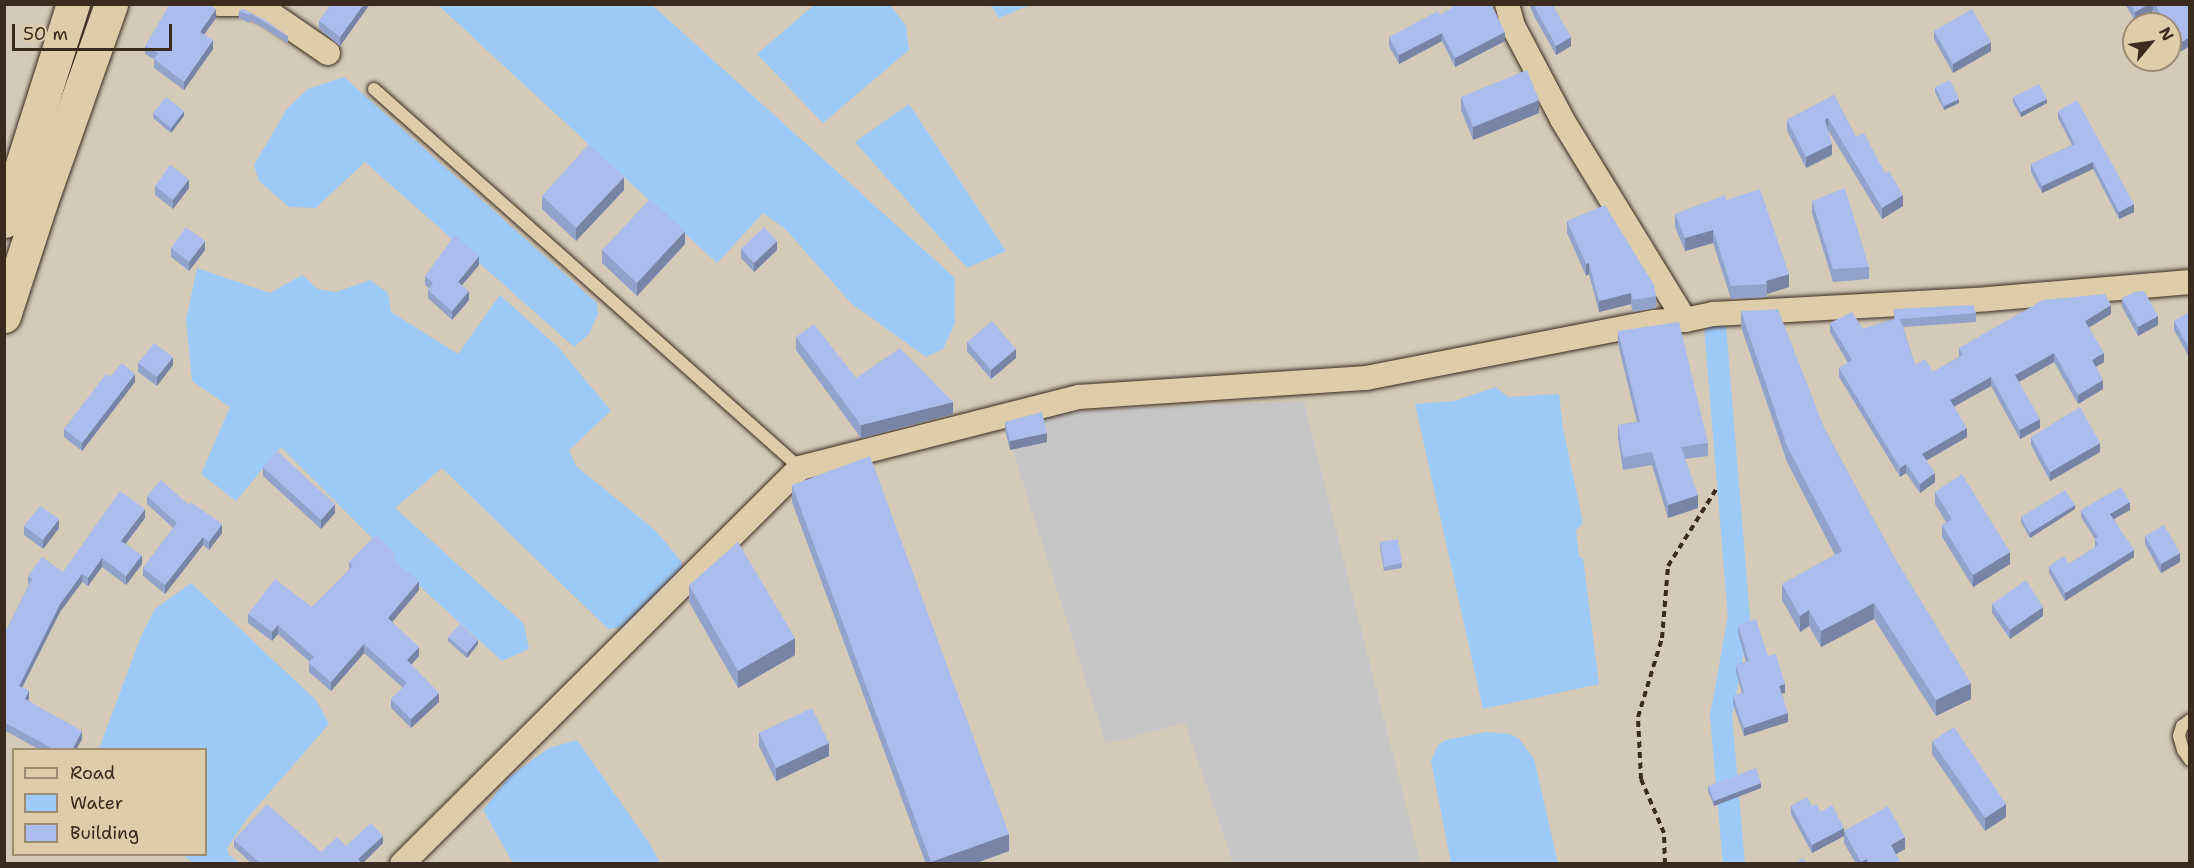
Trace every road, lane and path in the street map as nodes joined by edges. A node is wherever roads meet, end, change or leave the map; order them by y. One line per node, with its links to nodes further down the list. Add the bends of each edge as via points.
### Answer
1 (73, 4): 9 (main road)
2 (111, 4): 11 (main road)
3 (219, 4): 4 (street)
4 (237, 4)
5 (250, 4): 7 (street)
6 (1507, 4): 12 (street, via 1513,26 1563,121)
7 (328, 53)
8 (374, 89): 13 (lane)
9 (4, 221)
10 (2190, 282): 12 (street, via 1988,299 1713,314)
11 (4, 315)
12 (1685, 320): 13 (street, via 1654,322 1366,378 1079,397)
13 (800, 468): 17 (street)
14 (1717, 488): 18 (path, via 1668,566 1662,638 1638,717 1641,779 1665,833)
15 (2190, 720): 16 (lane, via 2182,726 2179,736)
16 (2190, 760)
17 (402, 864)
18 (1665, 864)

